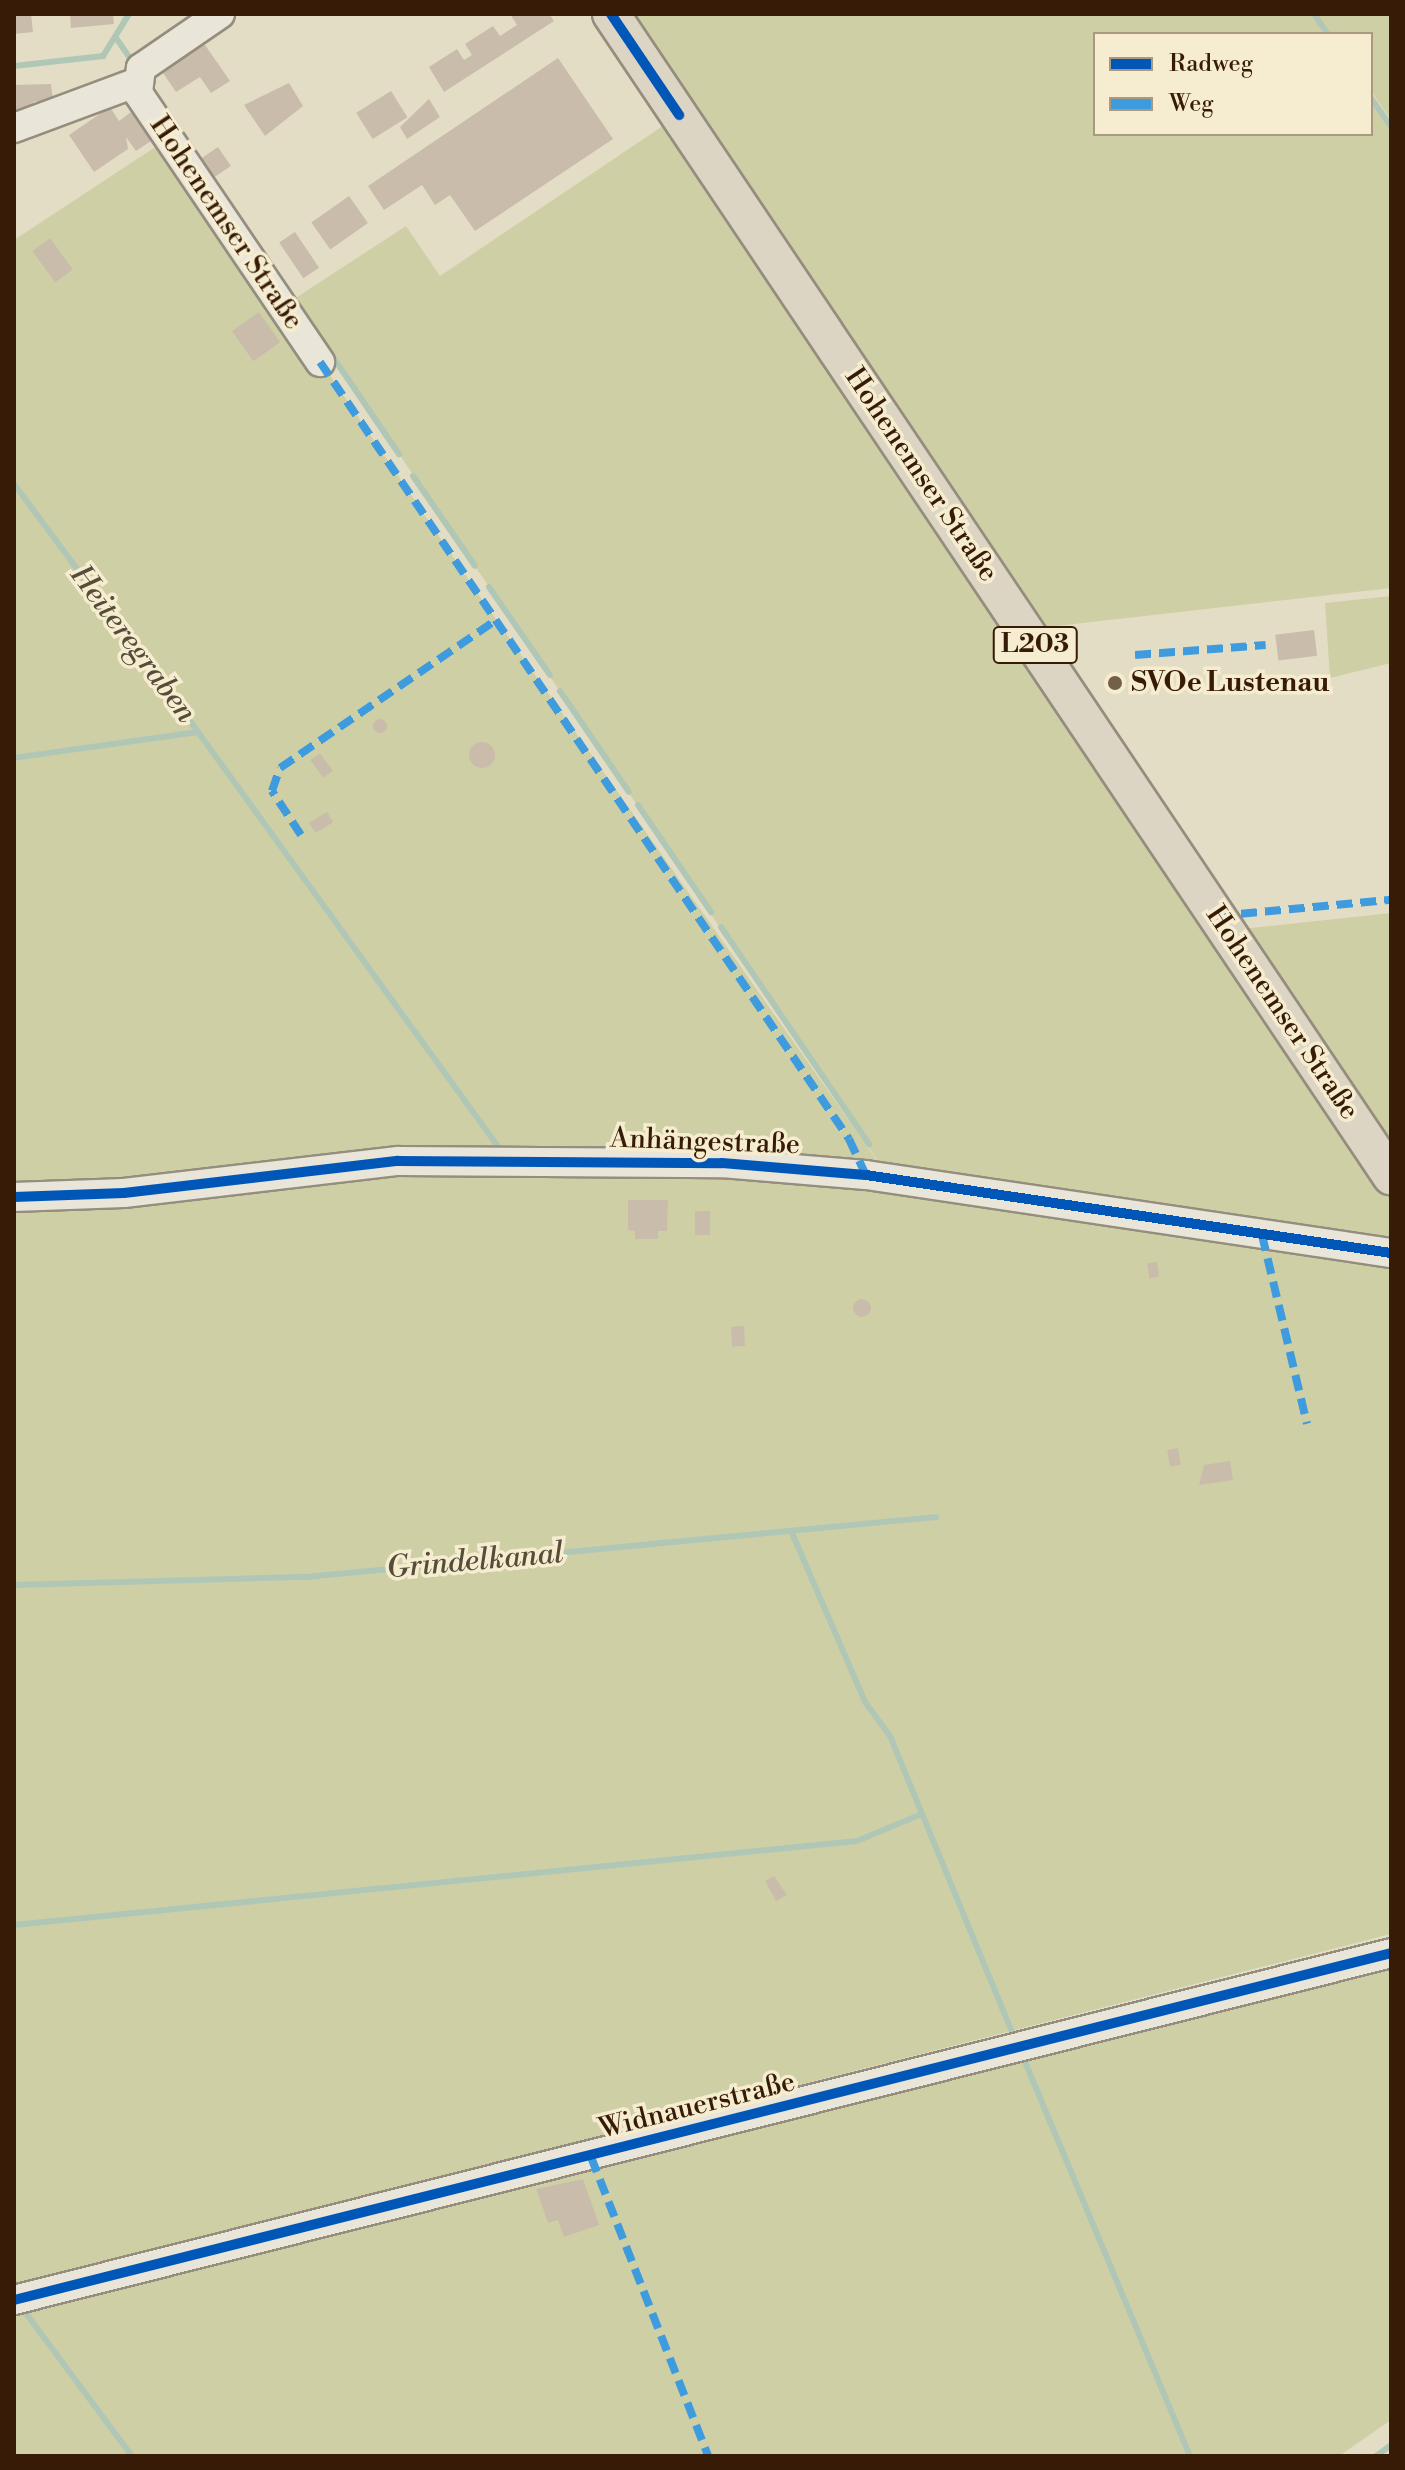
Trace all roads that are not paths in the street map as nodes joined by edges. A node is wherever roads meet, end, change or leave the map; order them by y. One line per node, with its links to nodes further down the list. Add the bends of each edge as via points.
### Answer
1 (220, 14): 3 (street, Hohenemser Straße, via 141,68)
2 (611, 14): 6 (main road, Hohenemser Straße / L203)
3 (135, 83): 4 (street, Hohenemser Straße); 5 (street, Hohenemser Straße)
4 (14, 128)
5 (320, 362)
6 (1391, 1176)
7 (14, 1197): 8 (street, Anhängestraße, via 124,1193 398,1161 722,1163 866,1175)
8 (1391, 1253)
9 (1391, 1953): 10 (street, Widnauerstraße)
10 (14, 2300)

